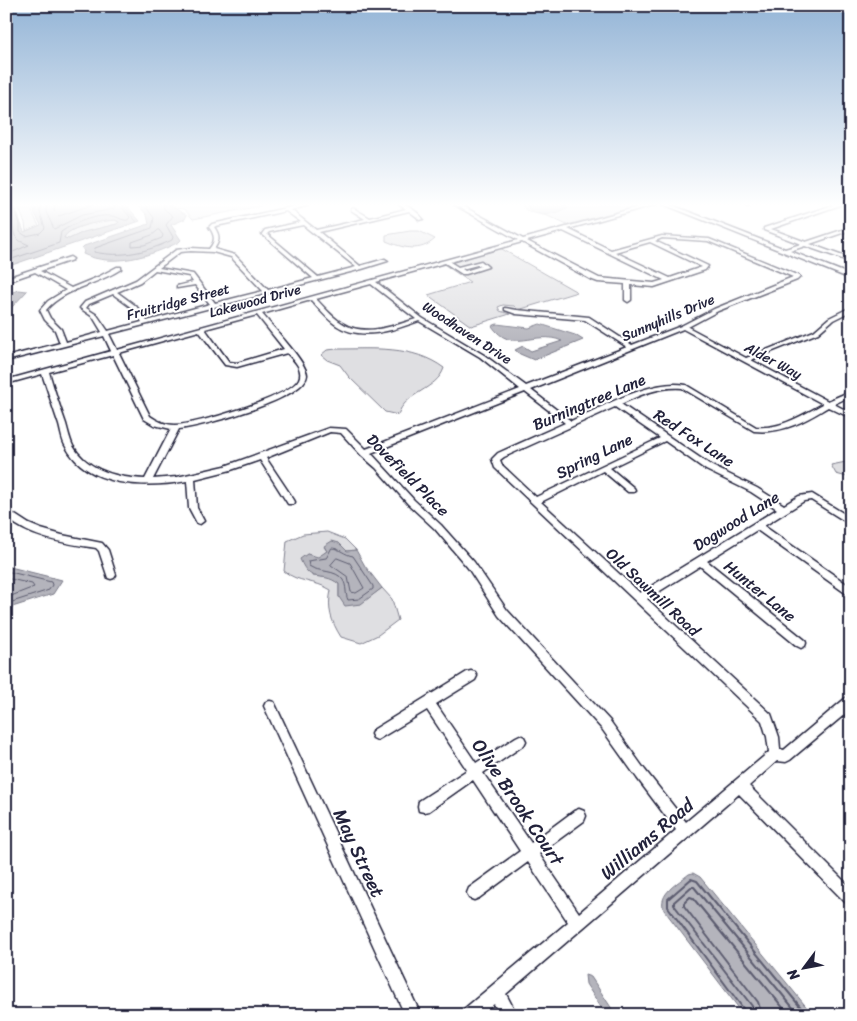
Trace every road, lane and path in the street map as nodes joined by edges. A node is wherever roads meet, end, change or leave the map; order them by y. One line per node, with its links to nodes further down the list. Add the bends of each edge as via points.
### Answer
1 (177, 252): 18 (street)
2 (212, 252): 31 (street, via 233,256)
3 (285, 252): 22 (street)
4 (340, 252): 17 (street)
5 (483, 252): 15 (street, Lakewood Drive)
6 (542, 252): 26 (street, via 592,278)
7 (610, 252): 24 (street)
8 (674, 252): 24 (street, via 705,266)
9 (739, 252): 40 (street, Sunnyhills Drive, via 797,276)
10 (787, 252): 21 (street)
11 (826, 252): 14 (street)
12 (70, 259): 20 (street)
13 (385, 261): 17 (street, Fruitridge Street)
14 (851, 261)
15 (446, 262): 19 (street); 25 (street, Lakewood Drive)
16 (119, 268): 29 (street, via 109,276)
17 (360, 268): 22 (street, Fruitridge Street)
18 (156, 269): 27 (street, via 190,275); 30 (street)
19 (458, 269)
20 (35, 270): 23 (street); 29 (street)
21 (851, 278)
22 (317, 279): 31 (street, Fruitridge Street)
23 (6, 280)
24 (669, 280): 26 (street, via 654,285)
25 (372, 282): 32 (street, Lakewood Drive); 38 (street, Woodhaven Drive)
26 (628, 282): 33 (street)
27 (196, 283): 28 (street); 34 (street)
28 (179, 287)
29 (71, 290): 43 (street, via 48,303 43,310 58,329)
30 (114, 292): 39 (street, via 134,307); 42 (street, via 87,303 83,308 94,316)
31 (267, 292): 34 (street, Fruitridge Street)
32 (312, 298): 37 (street, Lakewood Drive); 38 (street, via 350,330 387,329)
33 (628, 300)
34 (214, 306): 39 (street, Fruitridge Street)
35 (507, 308): 44 (street, via 516,312 587,318)
36 (851, 309): 48 (street, via 831,319 816,332)
37 (258, 313): 41 (street, Lakewood Drive); 45 (street)
38 (420, 319): 51 (street, Woodhaven Drive, via 482,356)
39 (146, 324): 42 (street, Fruitridge Street)
40 (683, 327): 44 (street, Sunnyhills Drive); 48 (street, Alder Way)
41 (201, 329): 45 (street, via 227,364 237,365); 46 (street, Lakewood Drive)
42 (106, 334): 43 (street, Fruitridge Street); 46 (street)
43 (64, 344): 47 (street, Fruitridge Street)
44 (631, 348): 51 (street, Sunnyhills Drive)
45 (289, 350): 57 (street, via 303,371 302,380 294,389 204,422)
46 (116, 352): 49 (street, Lakewood Drive); 57 (street, via 151,422)
47 (6, 359)
48 (746, 360): 54 (street, Alder Way)
49 (45, 372): 50 (street, Lakewood Drive); 64 (street, Dovefield Place, via 74,457 86,467 103,474)
50 (6, 382)
51 (526, 389): 56 (street, Woodhaven Drive); 59 (street, Sunnyhills Drive)
52 (851, 393): 54 (street)
53 (616, 404): 54 (street, Burningtree Lane, via 639,393 674,384 684,386 754,429 766,432 785,427); 56 (street, Burningtree Lane); 58 (street, Red Fox Lane)
54 (827, 404): 55 (street, Alder Way)
55 (851, 416)
56 (571, 424): 61 (street, Burningtree Lane)
57 (176, 427): 64 (street)
58 (665, 438): 62 (street, Spring Lane); 68 (street, Red Fox Lane, via 709,468 754,490)
59 (364, 453): 60 (street, Dovefield Place, via 343,431 330,430); 89 (street, Dovefield Place, via 438,527 470,565 503,613 606,725)
60 (261, 456): 63 (street, Dovefield Place); 67 (street)
61 (496, 459): 66 (street, Old Sawmill Road, via 498,466)
62 (604, 468): 65 (street); 66 (street, Spring Lane)
63 (191, 478): 64 (street, Dovefield Place); 70 (street, via 193,508)
64 (148, 481)
65 (631, 490)
66 (535, 501): 76 (street, Old Sawmill Road)
67 (291, 502)
68 (784, 510): 71 (street, Dogwood Lane, via 802,498 812,497); 72 (street, Dogwood Lane)
69 (6, 512): 74 (street, via 33,530 99,545)
70 (200, 521)
71 (851, 522)
72 (757, 526): 73 (street, Dogwood Lane); 75 (street)
73 (700, 561): 76 (street, Dogwood Lane); 77 (street, Hunter Lane)
74 (111, 575)
75 (851, 594)
76 (639, 599): 84 (street, Old Sawmill Road, via 767,718)
77 (801, 643)
78 (471, 676): 80 (street)
79 (851, 701): 84 (street, Williams Road, via 786,756)
80 (428, 702): 82 (street); 85 (street, Olive Brook Court)
81 (270, 706): 95 (street, May Street)
82 (376, 734)
83 (520, 742): 85 (street)
84 (775, 755): 86 (street, Williams Road)
85 (475, 772): 87 (street); 90 (street, Olive Brook Court)
86 (739, 785): 89 (street, Williams Road); 92 (street)
87 (424, 806)
88 (579, 816): 90 (street)
89 (685, 831): 93 (street, Williams Road)
90 (529, 852): 91 (street); 93 (street, Olive Brook Court)
91 (474, 893)
92 (851, 898)
93 (577, 923): 94 (street, Williams Road)
94 (496, 992): 96 (street, Williams Road); 97 (street)
95 (413, 1015)
96 (470, 1015)
97 (509, 1015)

